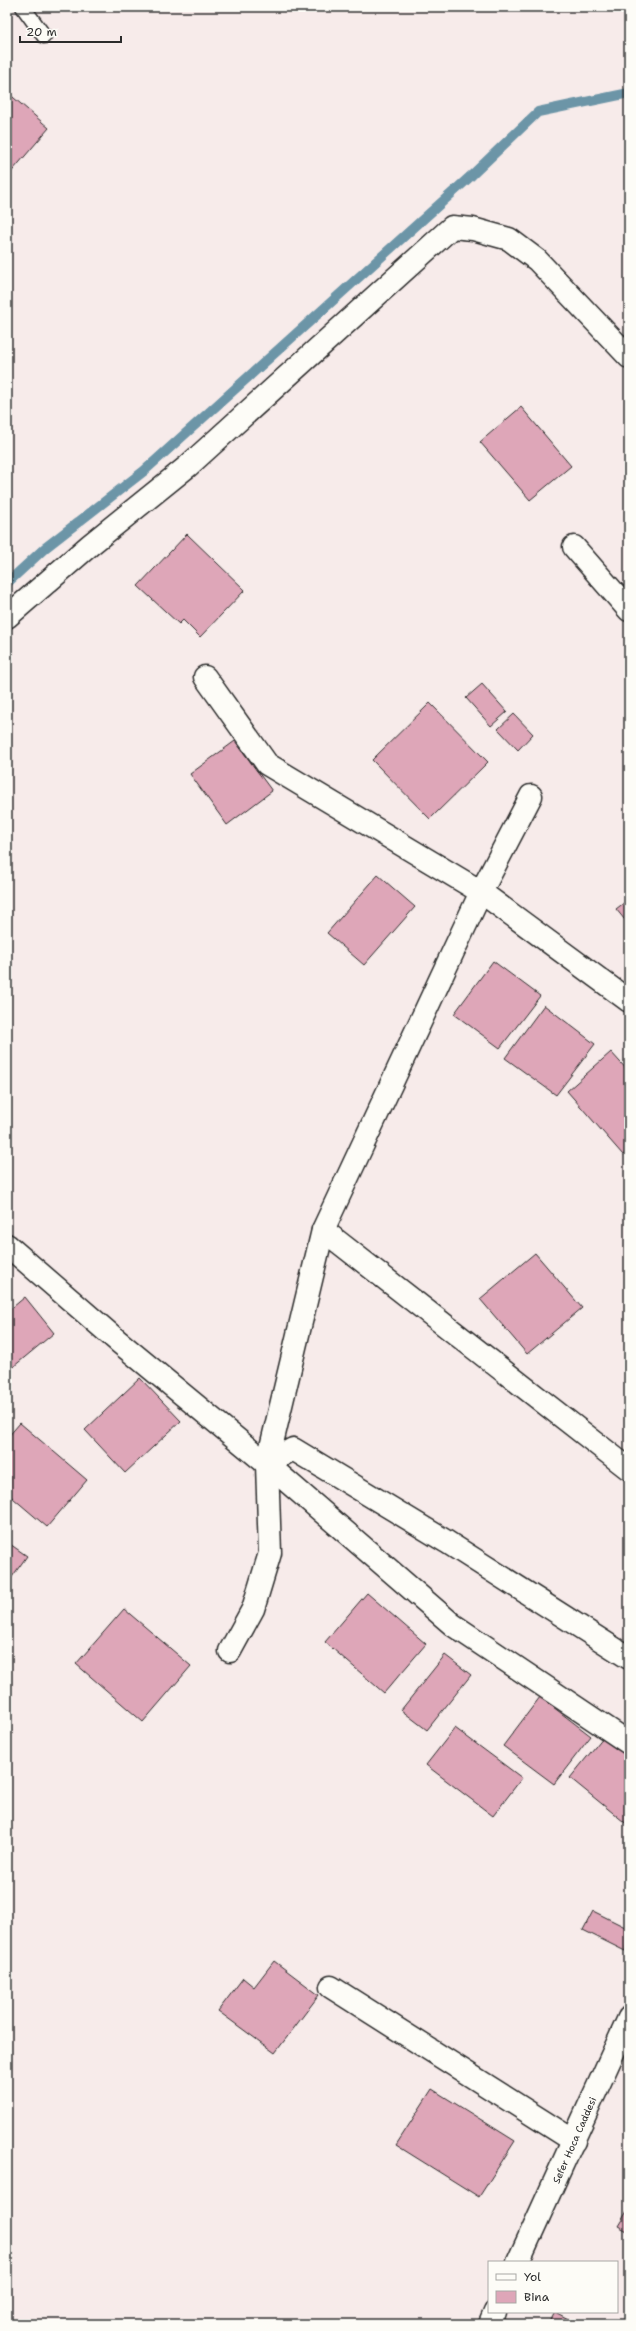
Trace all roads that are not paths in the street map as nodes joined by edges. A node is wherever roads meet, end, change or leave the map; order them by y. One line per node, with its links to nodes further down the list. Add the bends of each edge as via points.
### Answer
1 (23, 7): 2 (lane)
2 (44, 36)
3 (629, 357): 6 (street, via 537,260 509,239 473,229 452,227 188,466 90,545)
4 (574, 547): 5 (street)
5 (629, 610)
6 (7, 617)
7 (205, 677): 9 (street, via 267,764)
8 (531, 796): 9 (street)
9 (481, 892): 10 (street); 11 (street)
10 (629, 1002)
11 (323, 1230): 13 (street); 14 (street)
12 (7, 1245): 13 (street, via 119,1342)
13 (267, 1464): 15 (street, via 270,1553 253,1609); 16 (street, via 293,1449 448,1542); 17 (street, via 453,1625)
14 (629, 1469)
15 (230, 1651)
16 (629, 1658)
17 (629, 1743)
18 (331, 1987): 20 (street)
19 (629, 2018): 20 (street, Sefer Hoca Caddesi)
20 (574, 2141): 21 (street, Sefer Hoca Caddesi)
21 (518, 2261)
22 (496, 2313): 23 (street)
23 (490, 2324)

